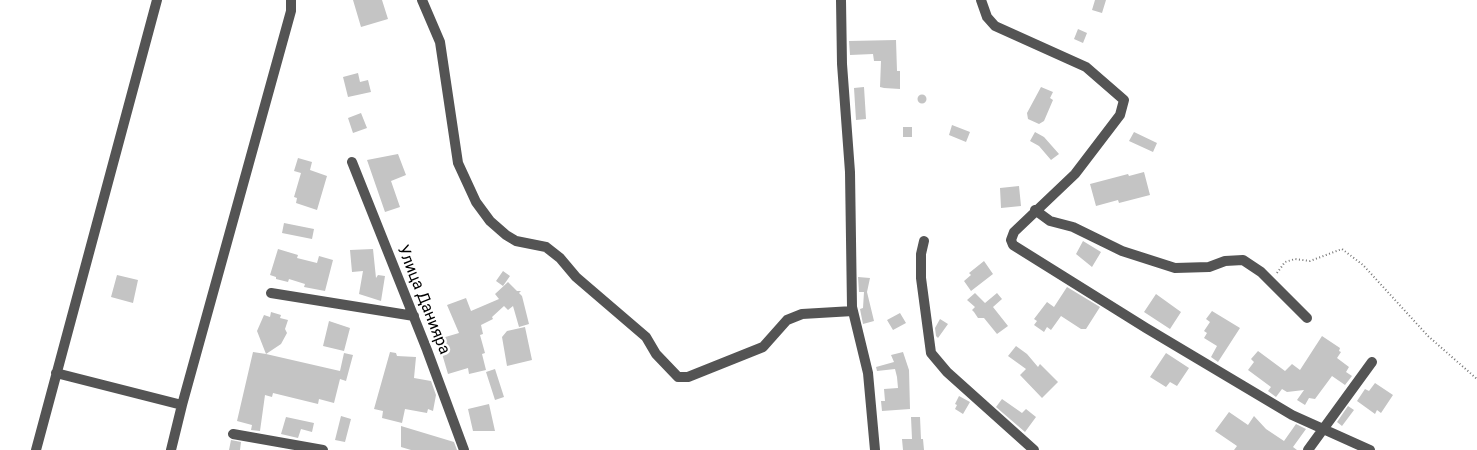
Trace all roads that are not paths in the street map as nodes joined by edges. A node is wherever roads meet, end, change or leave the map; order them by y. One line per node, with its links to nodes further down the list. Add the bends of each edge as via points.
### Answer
1 (157, 0): 14 (street)
2 (290, 0): 15 (street, via 291,11)
3 (422, 0): 10 (street, via 440,42 458,163 476,202 506,235 516,241 546,248 560,258 576,277 646,337 656,354 678,377 688,377 763,346 787,320 802,314)
4 (842, 0): 10 (street)
5 (981, 0): 7 (street, via 994,26 1086,67 1124,100 1120,114 1075,174)
6 (352, 162): 11 (street, Улица Данияра)
7 (1035, 210): 12 (street, via 1050,221 1073,227 1122,251 1175,268 1209,267 1225,261 1243,260 1261,272); 16 (street, via 1014,232 1014,245 1146,328 1292,415)
8 (924, 240): 23 (street, via 921,278 931,353 947,372)
9 (271, 293): 11 (street)
10 (853, 311): 22 (street, via 868,373)
11 (414, 316): 21 (street, Улица Данияра)
12 (1307, 318)
13 (1372, 362): 16 (street)
14 (56, 373): 15 (street); 18 (street)
15 (182, 405): 19 (street)
16 (1324, 430): 24 (street); 25 (street)
17 (233, 434): 20 (street)
18 (36, 450)
19 (171, 450)
20 (323, 450)
21 (464, 450)
22 (875, 450)
23 (1034, 450)
24 (1308, 450)
25 (1370, 450)

